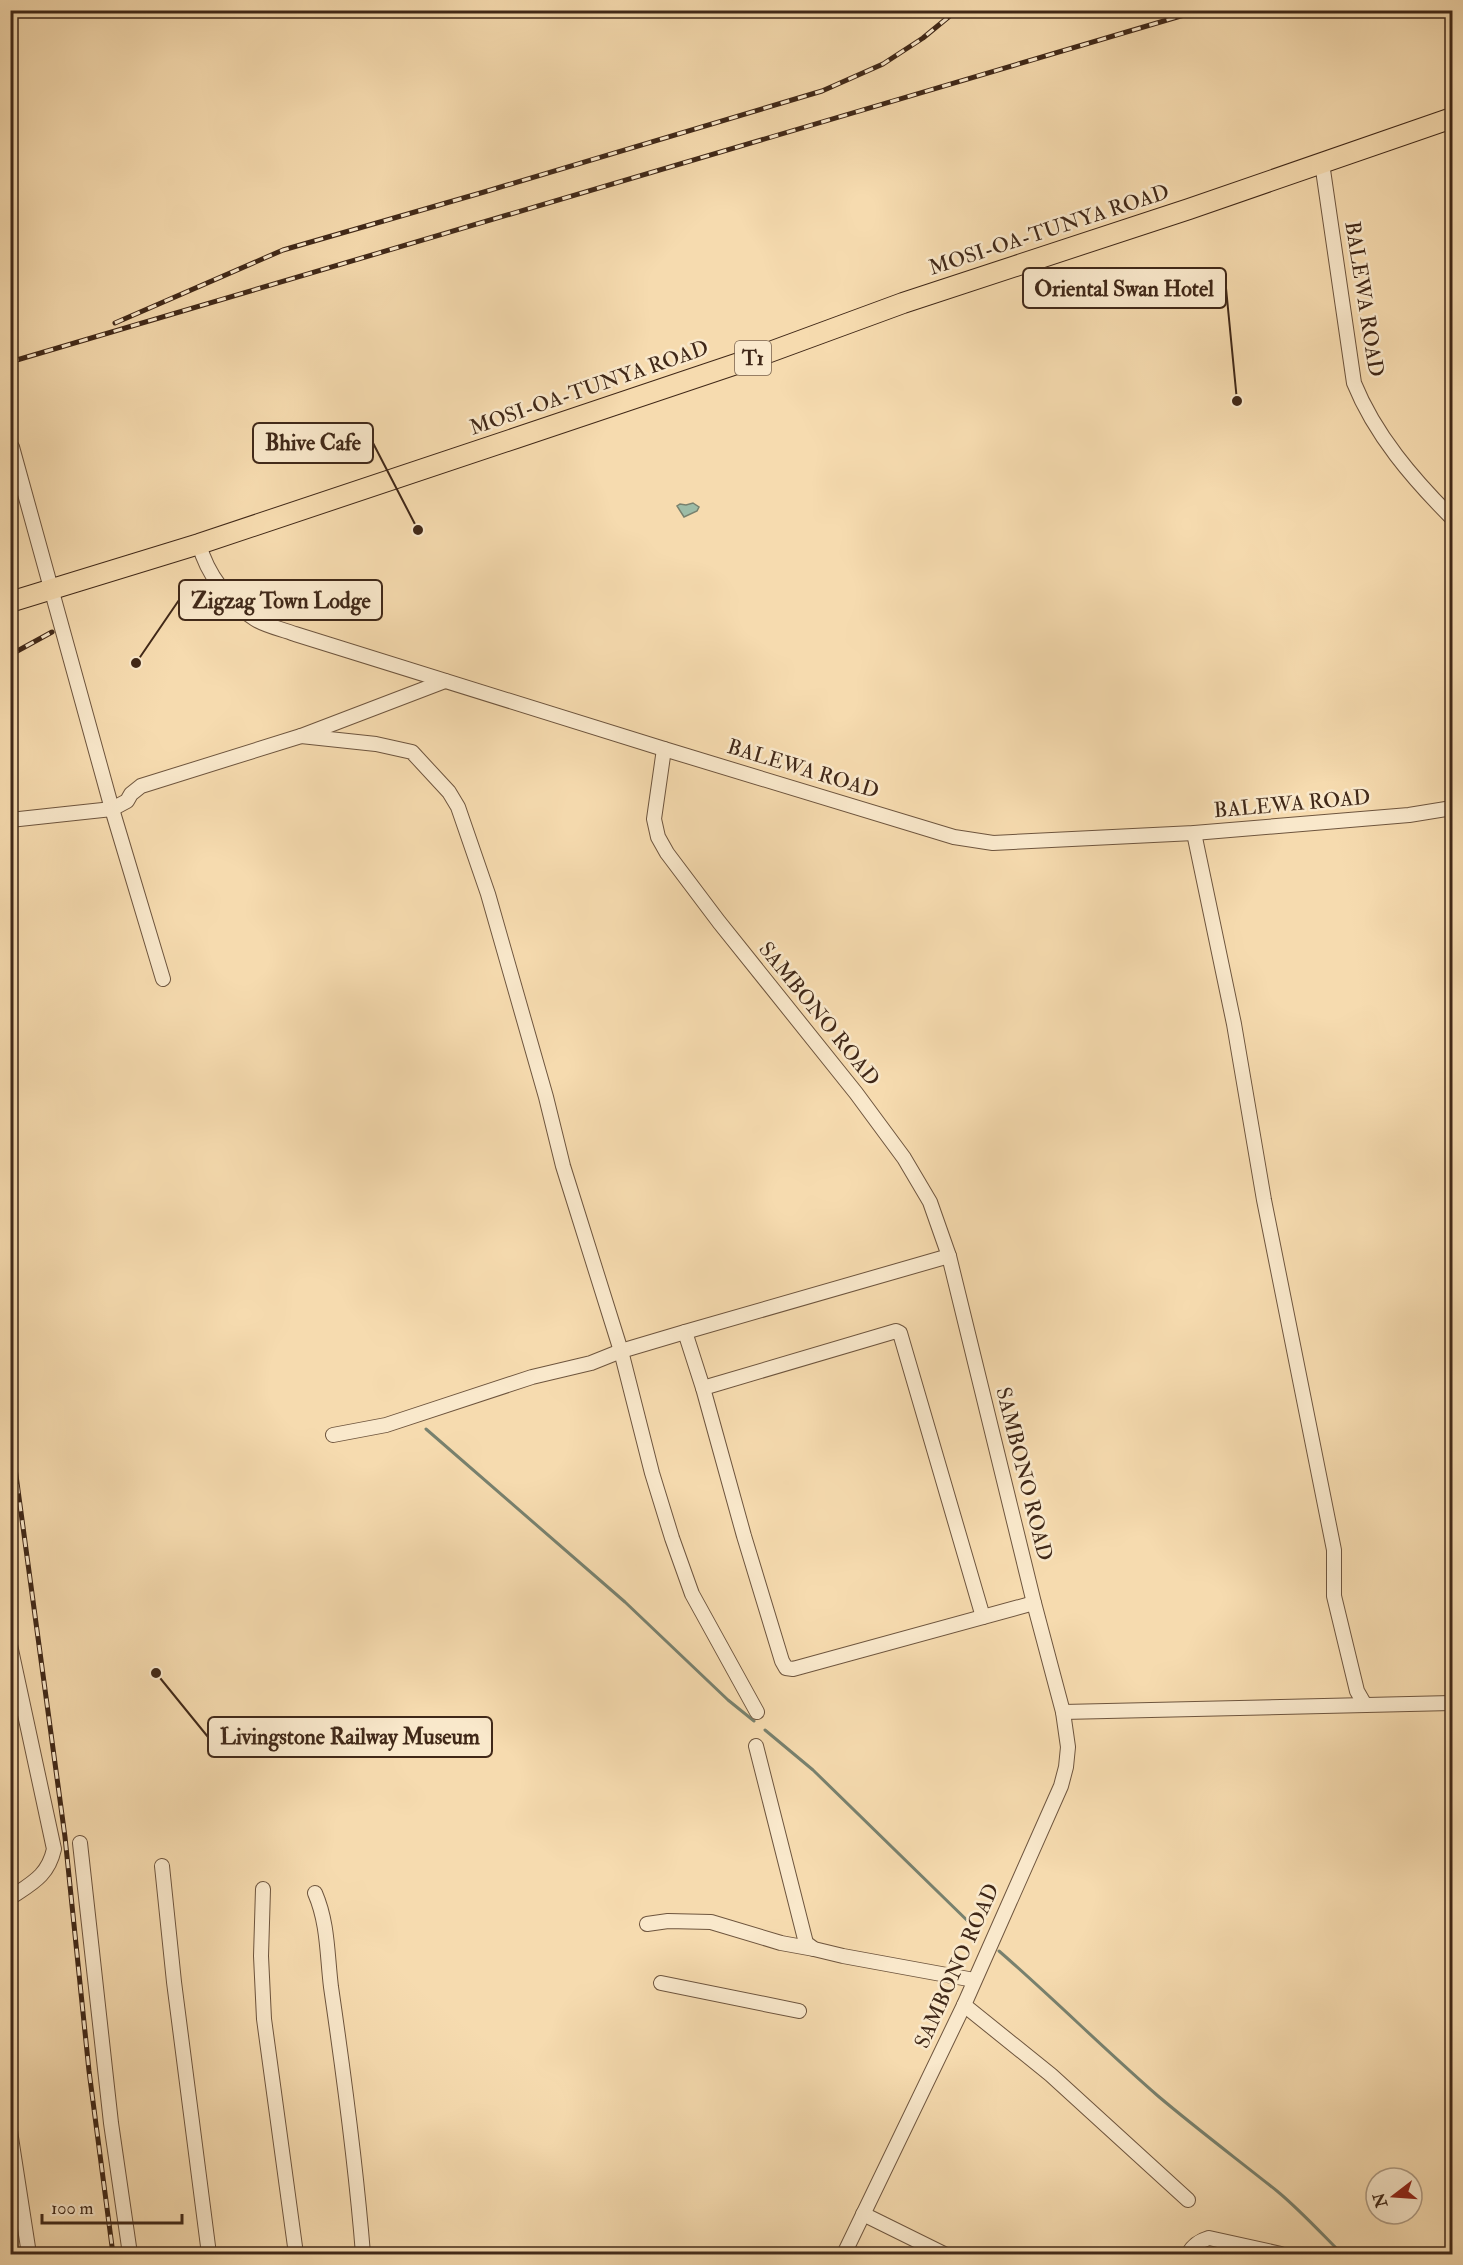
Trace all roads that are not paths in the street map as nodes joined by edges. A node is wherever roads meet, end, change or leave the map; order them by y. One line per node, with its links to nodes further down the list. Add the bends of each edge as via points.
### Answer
1 (1452, 118): 2 (highway, MOSI-OA-TUNYA ROAD / T1)
2 (1322, 163): 4 (street, BALEWA ROAD, via 1354,383 1382,437); 5 (highway, MOSI-OA-TUNYA ROAD / T1)
3 (12, 447): 6 (street)
4 (1452, 518)
5 (199, 544): 6 (highway, MOSI-OA-TUNYA ROAD / T1); 8 (street, BALEWA ROAD, via 215,580 255,619)
6 (51, 589): 7 (highway, MOSI-OA-TUNYA ROAD / T1); 12 (street)
7 (10, 602)
8 (445, 681): 9 (street); 10 (street, BALEWA ROAD)
9 (302, 736): 12 (street, via 141,786 127,801); 18 (street, via 412,752 458,807 488,894 563,1166)
10 (664, 749): 14 (street, BALEWA ROAD, via 954,837 983,842); 16 (street, SAMBONO ROAD, via 654,819 658,837 718,922 904,1158 930,1202)
11 (1452, 808): 14 (street, BALEWA ROAD)
12 (112, 809): 13 (street); 15 (street)
13 (10, 820)
14 (1194, 833): 25 (street, via 1334,1550 1334,1596 1357,1691)
15 (163, 979)
16 (949, 1256): 17 (street); 21 (street, SAMBONO ROAD)
17 (685, 1332): 18 (street); 19 (street)
18 (621, 1351): 20 (street, via 386,1425); 26 (street, via 652,1473 685,1575)
19 (703, 1388): 22 (street, via 786,1668); 22 (street, via 896,1331 900,1333)
20 (333, 1435)
21 (1034, 1603): 22 (street); 27 (street, SAMBONO ROAD)
22 (983, 1617)
23 (10, 1645): 33 (street, via 54,1849 43,1875)
24 (1452, 1703): 25 (street)
25 (1365, 1705): 27 (street)
26 (757, 1712)
27 (1063, 1712): 36 (street, SAMBONO ROAD, via 1068,1747 1061,1786)
28 (756, 1746): 35 (street, via 803,1933 806,1943)
29 (80, 1843): 44 (street)
30 (162, 1866): 45 (street)
31 (263, 1888): 46 (street, via 264,2019)
32 (315, 1893): 47 (street, via 326,1925)
33 (10, 1898)
34 (647, 1924): 35 (street, via 711,1922)
35 (814, 1949): 36 (street)
36 (974, 1980): 38 (street, SAMBONO ROAD)
37 (661, 1983): 39 (street)
38 (964, 2005): 41 (street, via 1051,2075); 42 (street, SAMBONO ROAD)
39 (799, 2011)
40 (10, 2131): 43 (street)
41 (1188, 2200)
42 (863, 2214): 48 (street, SAMBONO ROAD); 49 (street)
43 (29, 2254)
44 (130, 2254)
45 (209, 2254)
46 (296, 2254)
47 (363, 2254)
48 (844, 2254)
49 (944, 2254)
50 (1188, 2254): 51 (street, via 1192,2247 1209,2238)
51 (1281, 2254)

